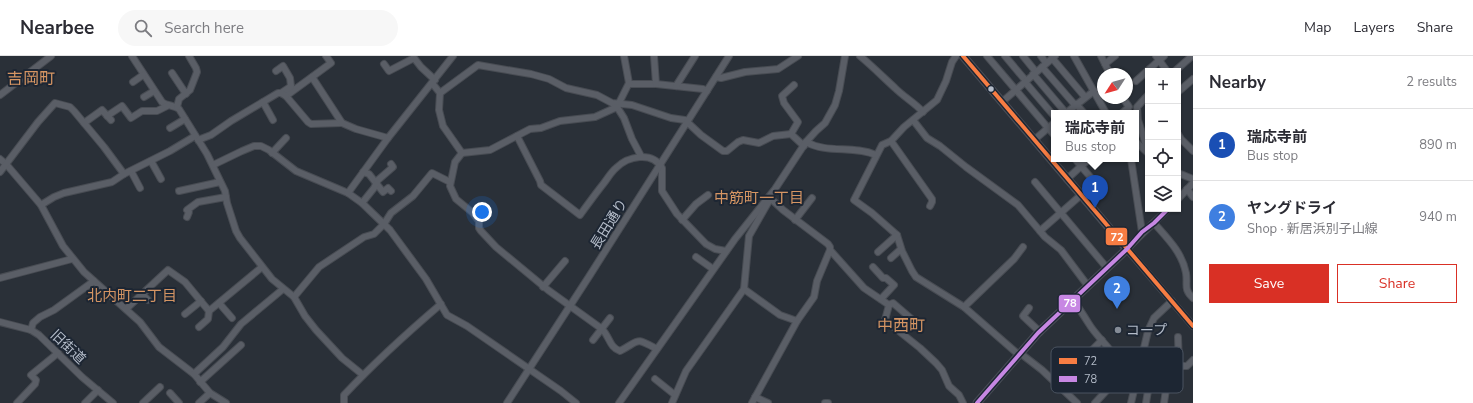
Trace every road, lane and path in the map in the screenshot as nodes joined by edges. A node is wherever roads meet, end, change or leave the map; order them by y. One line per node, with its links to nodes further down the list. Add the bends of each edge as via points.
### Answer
1 (51, 56): 54 (street)
2 (132, 56): 34 (street)
3 (189, 56): 52 (street, via 197,72)
4 (326, 56): 35 (street, via 331,63)
5 (453, 56): 38 (street)
6 (624, 56): 42 (street)
7 (654, 56): 43 (street)
8 (695, 56): 45 (street)
9 (729, 56): 36 (street, 長田通り)
10 (798, 56): 36 (street, via 778,69)
11 (845, 56): 91 (street, via 835,106 825,123)
12 (860, 56): 69 (street)
13 (956, 56): 69 (street, via 937,100)
14 (963, 56): 60 (main road)
15 (988, 56): 47 (street)
16 (1005, 56): 39 (street)
17 (1023, 56): 33 (street)
18 (1041, 56): 27 (street)
19 (1074, 56): 50 (street)
20 (1101, 56): 26 (street)
21 (1115, 56): 26 (street)
22 (1192, 56): 30 (street)
23 (1053, 57): 27 (street); 57 (street)
24 (1160, 57): 29 (street); 40 (street)
25 (384, 64): 38 (street, via 389,71 414,58)
26 (1105, 64): 28 (street)
27 (1044, 65): 33 (street); 62 (street)
28 (1107, 68)
29 (1166, 68)
30 (1178, 68)
31 (276, 71): 53 (street, via 283,66 290,78 291,86)
32 (172, 73): 52 (street)
33 (1035, 73): 39 (street); 65 (street)
34 (143, 75): 41 (street); 48 (street)
35 (312, 77): 53 (street); 76 (street)
36 (716, 77): 49 (street, 長田通り)
37 (1193, 79): 46 (street)
38 (434, 81): 51 (street); 86 (street)
39 (1025, 81): 47 (street); 70 (street)
40 (1136, 81)
41 (133, 82)
42 (629, 83): 43 (street); 61 (street)
43 (656, 84): 45 (street)
44 (794, 85): 82 (street, via 782,96 798,122)
45 (676, 86): 49 (street)
46 (1181, 88)
47 (1016, 90): 60 (street); 80 (street)
48 (154, 91): 56 (street); 63 (street)
49 (707, 91): 74 (street, 長田通り)
50 (1094, 91): 55 (street); 57 (street)
51 (440, 93): 61 (street, via 478,65 531,74 566,88 591,93); 94 (street, via 439,110 443,126)
52 (186, 94): 64 (street)
53 (283, 94): 59 (street, via 278,93); 76 (street, via 311,124)
54 (0, 95)
55 (1097, 96)
56 (144, 97)
57 (1085, 97): 62 (street)
58 (1145, 98): 68 (street)
59 (263, 102): 72 (street); 85 (street, via 211,135)
60 (1002, 102): 87 (main road)
61 (617, 105): 74 (street, via 632,105); 83 (street, via 595,117 560,121 530,129); 96 (street)
62 (1076, 105): 66 (street); 67 (street)
63 (167, 106): 64 (street); 75 (street, via 157,111 142,111 131,118 122,106 109,118 102,110)
64 (176, 107): 71 (street)
65 (1065, 110)
66 (1070, 110)
67 (1081, 110)
68 (1137, 110)
69 (923, 112): 73 (street)
70 (1051, 112)
71 (185, 119): 79 (street); 85 (street)
72 (273, 120)
73 (913, 120): 89 (street); 145 (street, via 927,138 1018,205)
74 (688, 122): 82 (street, via 723,151 743,140 759,143 773,136); 107 (street, 長田通り)
75 (84, 123): 104 (street, via 70,106 55,103); 112 (street)
76 (342, 123): 86 (street)
77 (1139, 123): 90 (street)
78 (1051, 126): 80 (street)
79 (170, 128)
80 (1048, 128): 81 (street); 87 (street)
81 (1051, 132)
82 (791, 134): 91 (street)
83 (517, 136): 94 (street, via 490,150); 96 (street, via 541,185 580,215 616,168)
84 (284, 137): 93 (street)
85 (197, 138): 98 (street); 106 (street)
86 (388, 138): 111 (street)
87 (1034, 140): 99 (main road)
88 (1181, 140): 92 (street)
89 (891, 141): 95 (street, via 882,145); 137 (street, via 932,198)
90 (1145, 142)
91 (805, 144): 95 (street, via 824,149 858,150); 133 (street)
92 (1193, 151)
93 (271, 152): 106 (street, via 261,146 254,146); 127 (street, via 296,171)
94 (462, 153): 118 (street, via 455,162)
95 (876, 155): 147 (street, via 854,200)
96 (641, 156): 107 (street, via 650,158)
97 (0, 159): 104 (street)
98 (151, 160): 109 (street); 114 (street)
99 (1051, 160)
100 (1053, 162): 115 (main road)
101 (1078, 162): 108 (street)
102 (1086, 162): 108 (street)
103 (1131, 162): 146 (street)
104 (6, 164): 110 (street); 136 (street)
105 (391, 164): 120 (street, via 393,167)
106 (213, 165): 117 (street)
107 (660, 165): 141 (street, via 662,191); 179 (street, 長田通り)
108 (1081, 166): 115 (street); 122 (street)
109 (131, 171): 112 (street); 123 (street)
110 (0, 172)
111 (363, 172): 120 (street); 127 (street)
112 (124, 174): 136 (street, via 105,184 54,197)
113 (1181, 174): 116 (street)
114 (161, 179)
115 (1067, 179): 129 (main road)
116 (1193, 179)
117 (220, 182): 125 (street); 131 (street)
118 (450, 182): 144 (street, via 432,173 413,196 391,213); 165 (street, via 456,199 473,213 479,221 481,231)
119 (1035, 182): 139 (street)
120 (377, 183): 126 (street, via 383,192 388,188); 135 (street)
121 (1193, 183): 124 (street)
122 (1098, 186)
123 (140, 188)
124 (1187, 189): 130 (street); 132 (street)
125 (180, 191)
126 (391, 191)
127 (348, 193): 135 (street)
128 (708, 195): 141 (street)
129 (1081, 195): 139 (street); 150 (main road)
130 (1181, 196)
131 (226, 197): 140 (street, via 198,202 187,210); 158 (street, via 236,232)
132 (1193, 197)
133 (770, 198): 142 (street); 152 (street); 167 (street, via 749,236)
134 (812, 198): 142 (street)
135 (362, 203): 144 (street)
136 (41, 205): 156 (street)
137 (930, 206)
138 (1165, 212): 143 (street)
139 (1060, 213): 145 (street); 160 (street)
140 (187, 217)
141 (682, 220): 152 (street, via 706,244)
142 (795, 220): 151 (street, via 828,244)
143 (1154, 222): 146 (street); 170 (street, via 1179,253 1185,272 1186,290)
144 (384, 224): 169 (street, via 374,234 364,237 320,267); 177 (street, via 426,279)
145 (1040, 231): 164 (street, via 1061,250)
146 (1142, 232): 150 (street)
147 (897, 235): 149 (street); 153 (street)
148 (1023, 247): 180 (street)
149 (901, 249): 155 (street); 180 (street, via 916,277)
150 (1127, 249): 160 (main road); 175 (street)
151 (830, 250): 171 (street, via 864,288); 187 (street, via 817,281 814,297)
152 (726, 251): 161 (street)
153 (878, 252)
154 (696, 257): 161 (street)
155 (891, 258)
156 (72, 259): 162 (street); 163 (street)
157 (565, 261): 165 (street, via 557,275)
158 (262, 266): 166 (street); 176 (street)
159 (873, 267): 171 (street, via 894,285)
160 (1108, 268): 164 (main road)
161 (713, 270): 203 (street)
162 (0, 278)
163 (94, 281): 182 (street); 193 (street, via 40,317 33,323)
164 (1088, 286): 173 (main road)
165 (543, 287): 179 (street)
166 (283, 289): 169 (street); 209 (street, via 241,324 223,347)
167 (744, 289): 187 (street, via 780,315); 222 (street, via 686,371)
168 (142, 294): 172 (street); 174 (street, via 168,270 185,282); 182 (street)
169 (294, 297): 210 (street, via 316,330 342,358)
170 (1193, 298)
171 (881, 299): 178 (street)
172 (148, 300)
173 (1073, 300): 194 (main road); 197 (street)
174 (201, 301): 183 (street); 184 (street)
175 (1172, 301): 190 (street); 201 (street, via 1154,318)
176 (219, 303): 183 (street); 185 (street)
177 (440, 304): 208 (street, via 447,315); 210 (street)
178 (889, 305): 189 (street, via 893,303); 236 (street, via 885,320 936,363 949,386)
179 (569, 306): 192 (street); 208 (street, 長田通り)
180 (964, 308): 205 (street)
181 (1029, 308): 194 (street, via 1022,316)
182 (126, 309): 209 (street, via 140,322 159,347)
183 (209, 311): 191 (street, via 208,319)
184 (185, 314)
185 (232, 318)
186 (610, 318): 192 (street)
187 (797, 321): 223 (street)
188 (0, 322): 193 (street, 旧街道)
189 (915, 322)
190 (1193, 326)
191 (199, 327)
192 (602, 329): 196 (street); 203 (street, via 608,335 611,345 619,351 638,340)
193 (31, 330): 204 (street, 旧街道)
194 (1040, 332): 205 (main road)
195 (1178, 337): 202 (street)
196 (593, 340)
197 (1102, 340): 199 (street); 200 (street)
198 (241, 345): 213 (street)
199 (1095, 347)
200 (1107, 347)
201 (1144, 347)
202 (1178, 347)
203 (657, 349): 234 (street)
204 (58, 353): 215 (street, 旧街道); 225 (street, via 31,375 36,380 35,384)
205 (1020, 354): 211 (street); 237 (main road)
206 (1193, 360): 207 (street, via 1187,366)
207 (1183, 366)
208 (529, 369): 232 (street, 長田通り); 233 (street)
209 (194, 374): 213 (street)
210 (363, 375): 231 (street, via 344,394)
211 (1051, 378)
212 (654, 379): 222 (street)
213 (200, 382): 217 (street)
214 (157, 388): 224 (street)
215 (98, 390): 226 (street); 227 (street, 旧街道)
216 (170, 393): 228 (street)
217 (210, 393): 229 (street); 230 (street)
218 (1066, 393): 238 (street)
219 (1104, 393): 239 (street)
220 (1133, 393): 240 (street)
221 (1148, 393): 241 (street)
222 (674, 400)
223 (754, 400): 235 (street)
224 (142, 402)
225 (17, 403)
226 (85, 403)
227 (113, 403)
228 (179, 403)
229 (199, 403)
230 (226, 403)
231 (344, 403)
232 (507, 403)
233 (576, 403)
234 (618, 403)
235 (768, 403)
236 (963, 403)
237 (977, 403)
238 (1077, 403)
239 (1095, 403)
240 (1131, 403)
241 (1146, 403)

